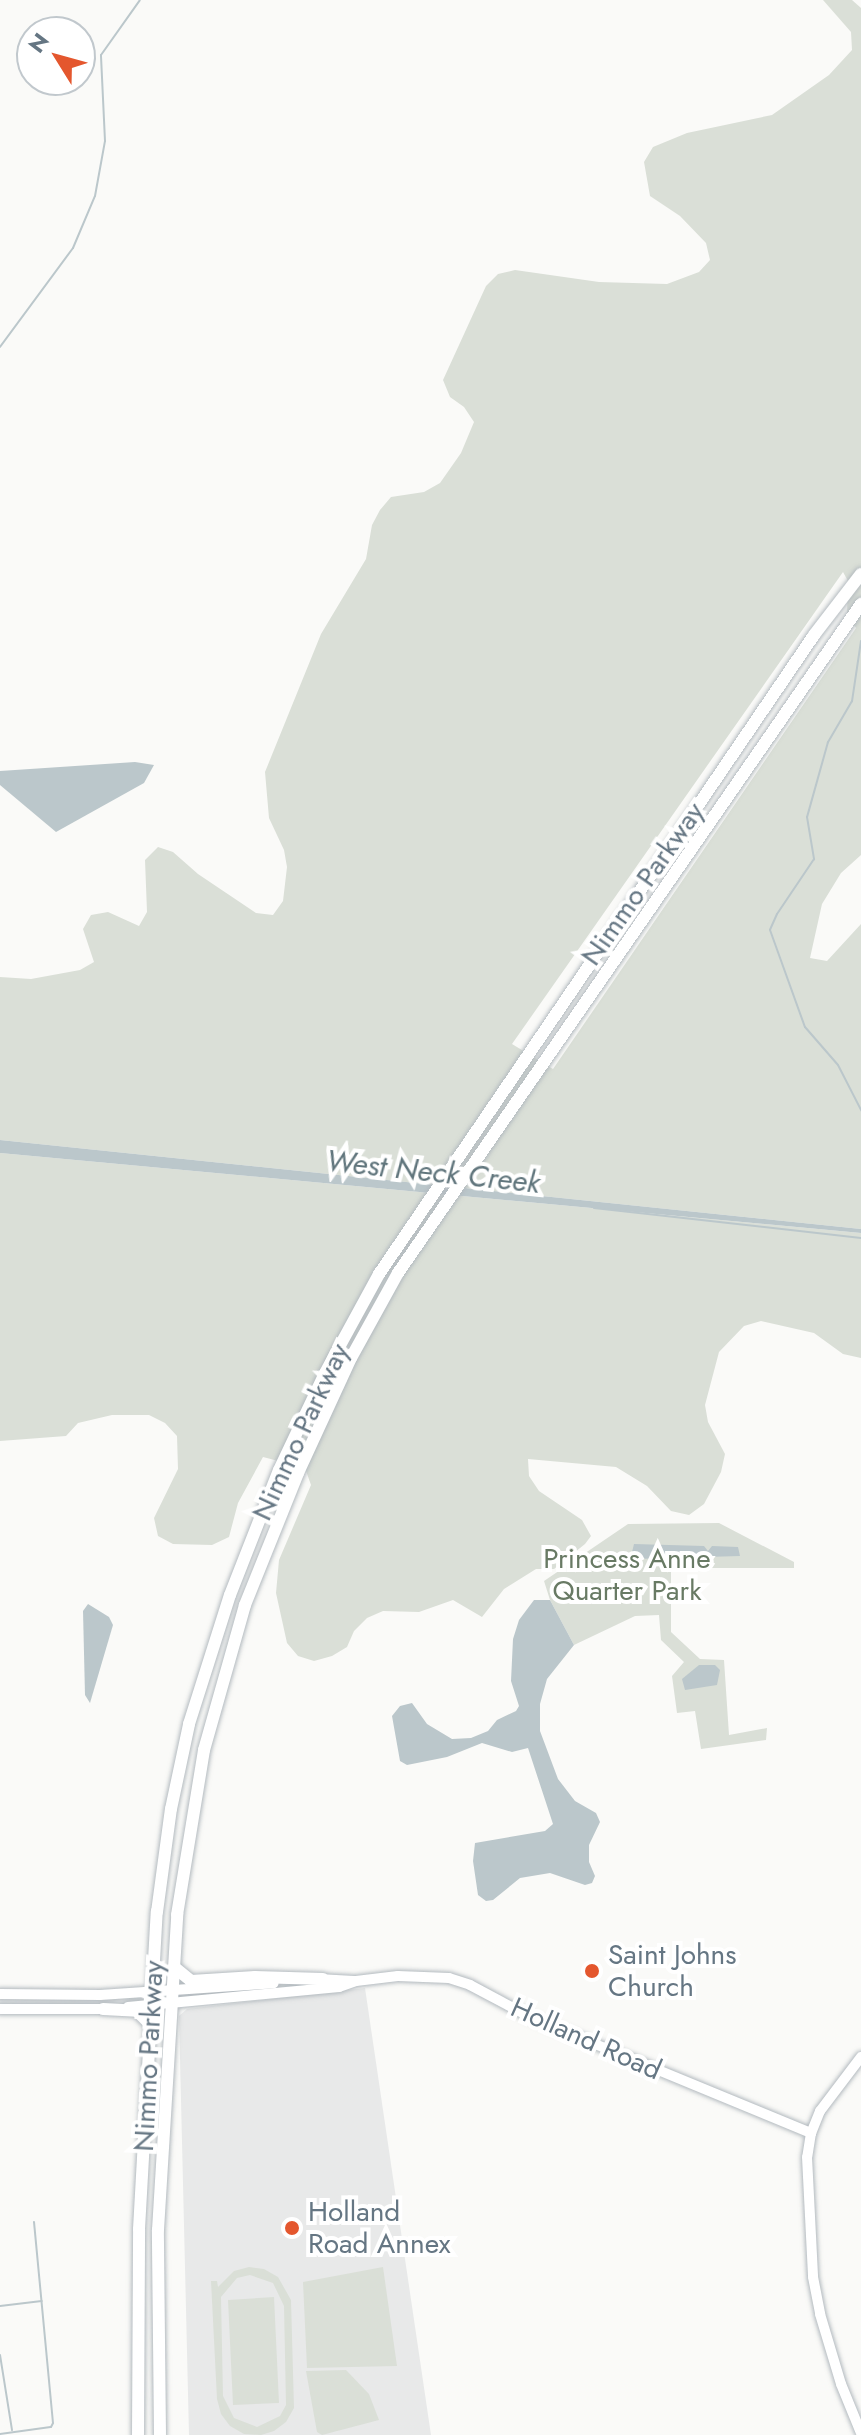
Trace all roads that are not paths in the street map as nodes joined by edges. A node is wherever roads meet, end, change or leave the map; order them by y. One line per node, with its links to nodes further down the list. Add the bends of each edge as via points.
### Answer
1 (861, 574): 8 (highway, Nimmo Parkway, via 525,1056 379,1274 325,1373 279,1470 230,1595 189,1724 157,1912)
2 (857, 608): 3 (highway, Nimmo Parkway, via 398,1273 351,1358 245,1605 216,1696 177,1915)
3 (174, 1967): 4 (highway, via 191,1981); 6 (highway, Nimmo Parkway)
4 (323, 1979): 5 (main road, Holland Road); 6 (main road, Holland Road)
5 (356, 1981): 9 (main road, Holland Road); 14 (main road, Holland Road, via 416,1975 461,1981 532,2018)
6 (172, 1990): 8 (main road, Holland Road); 9 (highway, Nimmo Parkway)
7 (0, 1994): 8 (main road, Holland Road)
8 (153, 1998): 9 (main road, Holland Road); 11 (main road, Holland Road); 12 (highway, Nimmo Parkway)
9 (171, 2004): 17 (highway, Nimmo Parkway, via 158,2230)
10 (0, 2009): 11 (main road, Holland Road)
11 (103, 2009): 12 (highway, via 137,2011)
12 (151, 2025): 16 (highway, Nimmo Parkway, via 139,2229)
13 (861, 2057): 14 (main road, via 820,2111)
14 (811, 2133): 15 (main road, via 807,2188 813,2277 828,2343)
15 (861, 2433)
16 (138, 2435)
17 (160, 2435)

